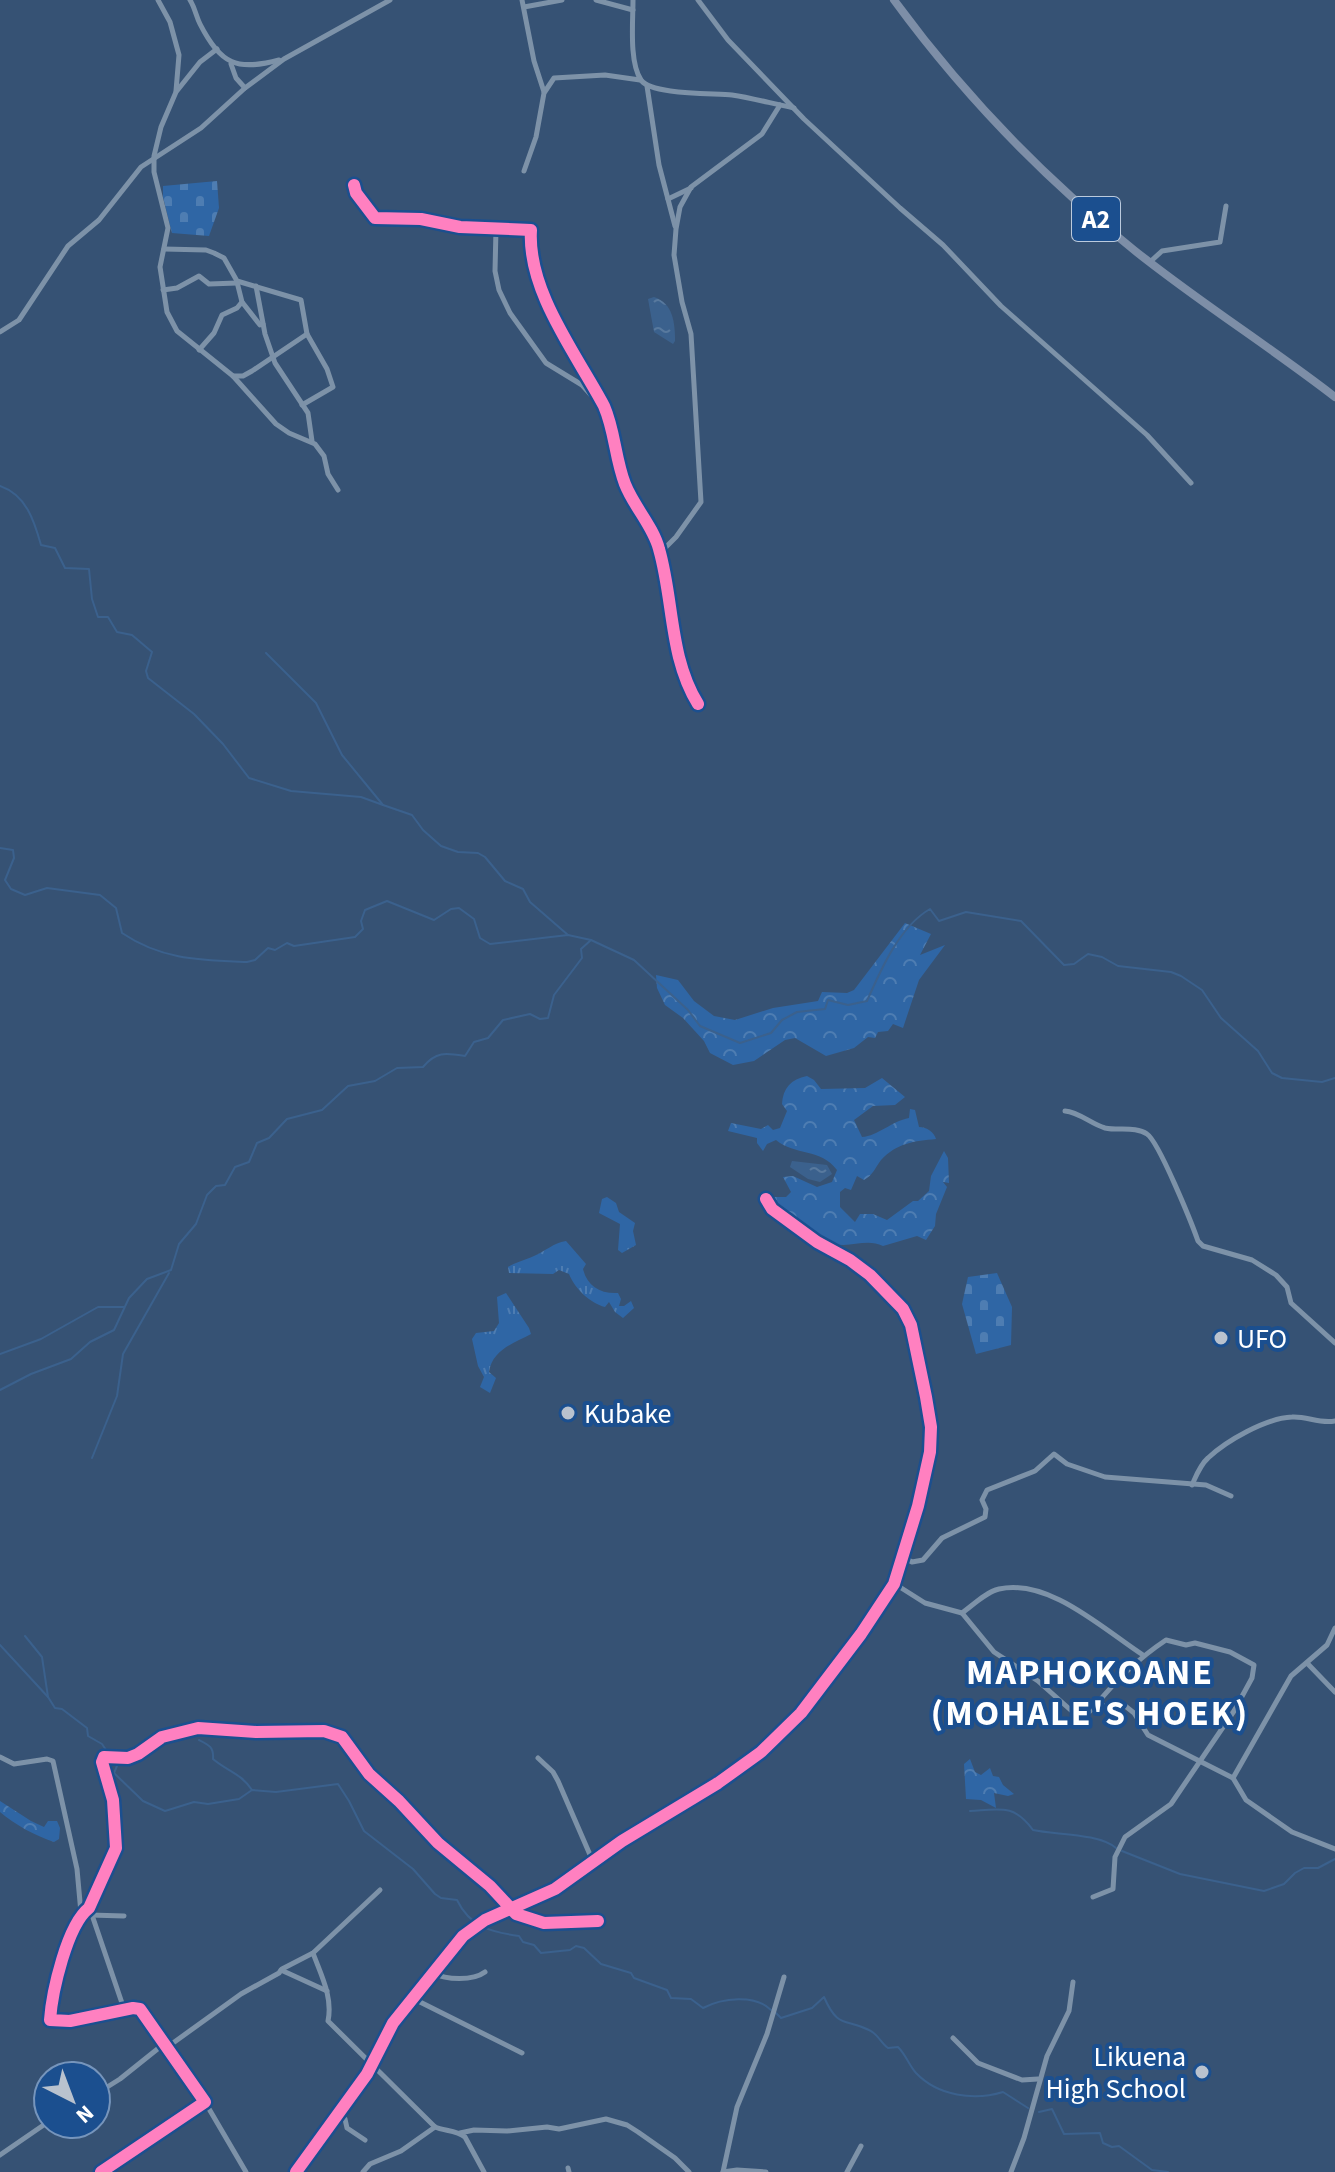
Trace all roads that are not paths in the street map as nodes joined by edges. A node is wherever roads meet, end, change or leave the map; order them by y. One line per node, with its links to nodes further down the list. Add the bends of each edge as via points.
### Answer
1 (158, 0): 17 (street, via 179,55)
2 (190, 0): 11 (street)
3 (390, 0): 12 (street)
4 (562, 0): 9 (street)
5 (596, 0): 10 (street)
6 (633, 0): 10 (street)
7 (698, 0): 20 (street, via 728,40)
8 (894, 0): 30 (main road, A2, via 960,83 1026,153)
9 (523, 4): 18 (street)
10 (633, 10): 14 (street, via 633,48)
11 (217, 49): 13 (street); 17 (street)
12 (284, 59): 13 (street); 16 (street)
13 (231, 64): 16 (street)
14 (641, 80): 15 (street); 18 (street, via 559,77)
15 (647, 86): 19 (street); 25 (street)
16 (245, 88): 21 (street, via 201,128)
17 (176, 92): 21 (street)
18 (544, 93): 22 (street)
19 (780, 105): 20 (street); 24 (street, via 762,134)
20 (794, 108): 45 (street, via 1001,306 1147,435)
21 (154, 156): 29 (street, via 167,217); 36 (street, via 99,220 68,246 19,320)
22 (524, 171)
23 (354, 185): 27 (street, via 375,218)
24 (691, 187): 25 (street); 28 (street)
25 (668, 199): 28 (street)
26 (1226, 206): 30 (street, via 1220,242 1162,251)
27 (496, 229): 42 (street, via 495,271 510,313 546,363); 42 (street, via 531,230 531,253 552,315)
28 (676, 229): 47 (street, via 674,255 691,334 701,502)
29 (164, 249): 31 (street, via 214,253 224,258); 33 (street)
30 (1150, 262): 41 (main road, A2)
31 (237, 282): 32 (street); 33 (street, via 209,284 199,276); 34 (street)
32 (256, 286): 35 (street); 37 (street, via 301,300)
33 (163, 290): 38 (street, via 171,321)
34 (242, 302): 35 (street); 38 (street, via 222,315)
35 (263, 324): 39 (street)
36 (0, 332)
37 (307, 334): 39 (street); 43 (street, via 333,387)
38 (199, 350): 40 (street)
39 (273, 357): 40 (street, via 243,376); 43 (street)
40 (233, 376): 44 (street, via 276,424)
41 (1335, 397)
42 (601, 401): 47 (street, via 625,486)
43 (302, 405): 44 (street, via 310,419)
44 (312, 442): 46 (street)
45 (1191, 483)
46 (338, 490)
47 (660, 553): 48 (street, via 676,648)
48 (698, 704)
49 (1065, 1111): 51 (street, via 1102,1127 1146,1133 1198,1241 1252,1260 1276,1275 1287,1287 1291,1303)
50 (766, 1199): 55 (street, via 808,1236 870,1275 908,1317 931,1427 930,1452)
51 (1335, 1343)
52 (1335, 1421): 53 (street, via 1293,1416 1269,1422 1207,1459)
53 (1192, 1485): 54 (street); 55 (street, via 1105,1477 1054,1454 1035,1471 987,1490 982,1500 985,1517 942,1538 923,1560)
54 (1231, 1496)
55 (903, 1557): 56 (street)
56 (894, 1584): 57 (street, via 925,1603); 68 (street, via 801,1713 774,1741)
57 (962, 1613): 59 (street, via 998,1590 1028,1587 1062,1600); 62 (street, via 994,1652 1074,1713 1085,1716)
58 (1335, 1628): 60 (street, via 1327,1645)
59 (1143, 1655): 62 (street); 65 (street, via 1166,1640 1230,1652 1254,1665 1234,1711)
60 (1307, 1663): 61 (street); 66 (street, via 1291,1676)
61 (1335, 1692)
62 (1095, 1706): 65 (street, via 1124,1705 1148,1735)
63 (0, 1757): 72 (street, via 14,1764 53,1761 77,1869)
64 (538, 1758): 68 (street, via 558,1781)
65 (1201, 1761): 66 (street); 70 (street, via 1171,1804 1125,1837 1115,1857 1113,1889)
66 (1233, 1778): 67 (street, via 1250,1803 1292,1832)
67 (1335, 1849)
68 (594, 1864): 71 (street)
69 (380, 1890): 76 (street)
70 (1093, 1897)
71 (511, 1910): 72 (street, via 369,1774 342,1737 324,1731 207,1728 162,1737 128,1758 104,1757 116,1848 89,1908); 75 (street, via 544,1923); 79 (street, via 475,1925)
72 (81, 1914): 73 (street); 84 (street, via 56,1983 50,2020)
73 (92, 1915): 74 (street); 84 (street)
74 (124, 1916)
75 (598, 1921)
76 (313, 1953): 77 (street); 82 (street)
77 (281, 1970): 82 (street); 86 (street, via 173,2043)
78 (485, 1972): 79 (street, via 448,1978)
79 (433, 1973): 83 (street)
80 (784, 1977): 105 (street, via 737,2107)
81 (1073, 1982): 89 (street, via 1069,2011)
82 (327, 1992): 88 (street, via 328,2021)
83 (412, 1998): 87 (street); 88 (street)
84 (124, 2009): 86 (street, via 140,2009)
85 (953, 2038): 89 (street, via 978,2063 1022,2080)
86 (165, 2043): 90 (street); 91 (street)
87 (522, 2053)
88 (371, 2065): 92 (street); 93 (street)
89 (1039, 2079): 108 (street)
90 (112, 2084)
91 (205, 2102): 99 (street); 100 (street)
92 (339, 2113): 96 (street, via 347,2128); 101 (street)
93 (435, 2127): 95 (street); 102 (street)
94 (32, 2133): 98 (street)
95 (460, 2133): 103 (street); 104 (street, via 559,2129 606,2119 638,2132)
96 (365, 2140)
97 (861, 2146): 107 (street)
98 (0, 2155)
99 (101, 2172)
100 (246, 2172)
101 (296, 2172)
102 (363, 2172)
103 (484, 2172)
104 (689, 2172)
105 (723, 2172): 106 (street)
106 (766, 2172)
107 (847, 2172)
108 (1011, 2172)

